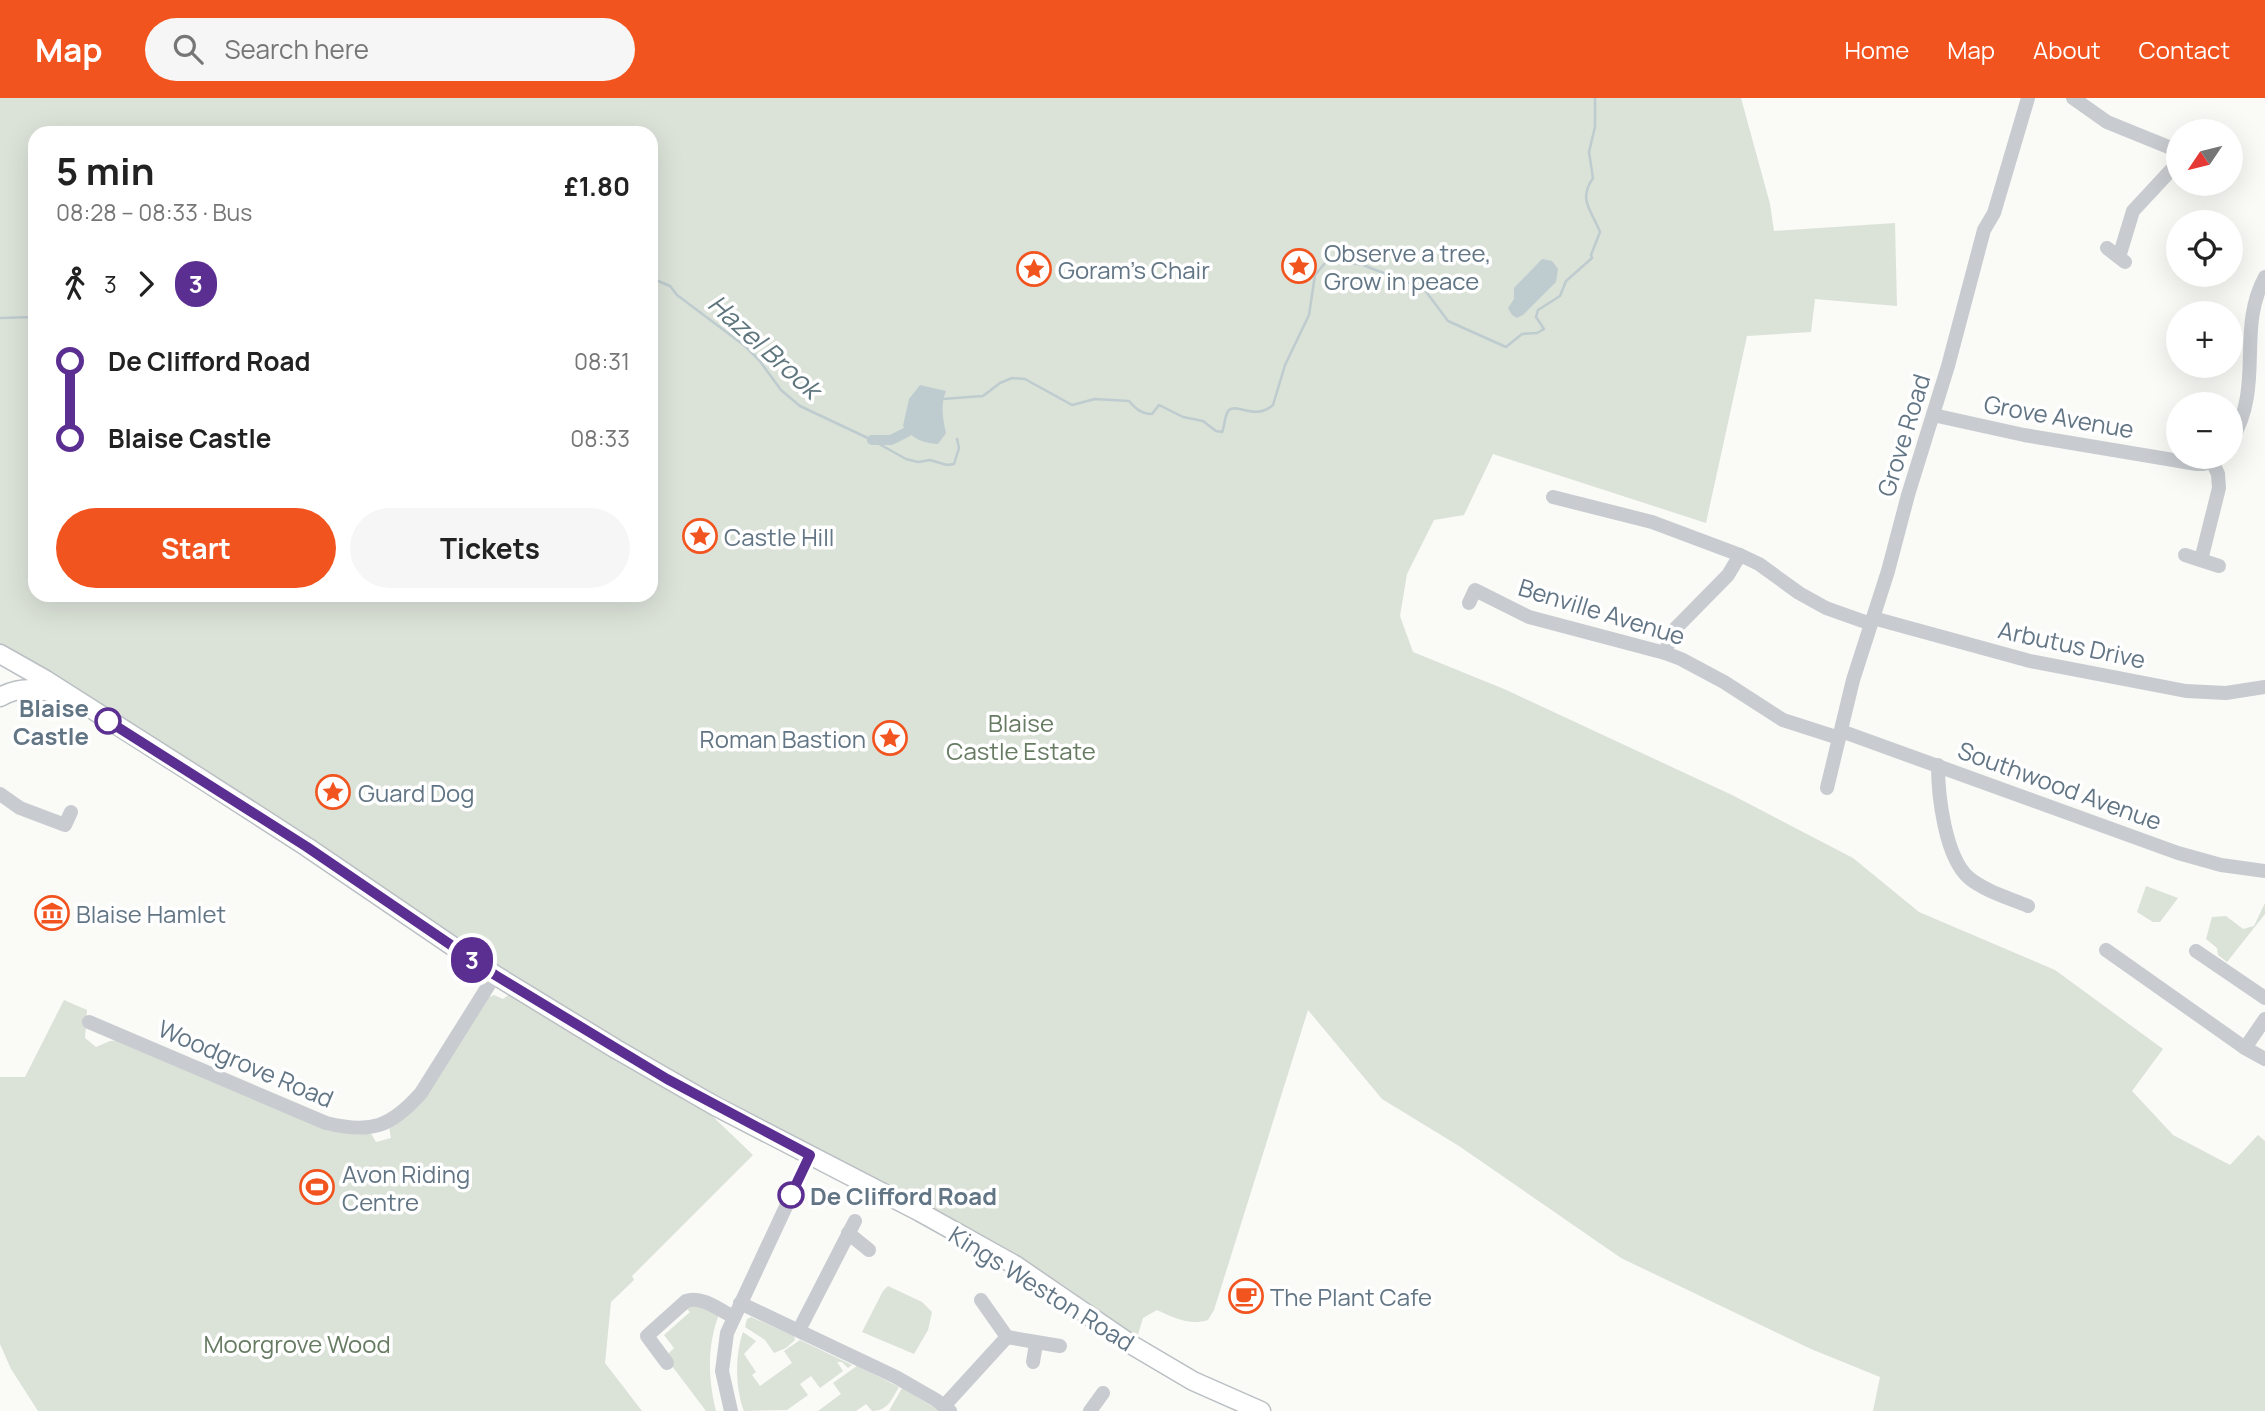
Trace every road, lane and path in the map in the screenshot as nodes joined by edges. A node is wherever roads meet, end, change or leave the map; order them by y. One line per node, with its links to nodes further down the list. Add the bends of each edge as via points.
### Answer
1 (2028, 98): 7 (street, Grove Road, via 1994,213 1984,230)
2 (2073, 98): 3 (street, via 2107,122)
3 (2166, 142)
4 (2166, 183): 5 (street, via 2133,211 2122,260)
5 (2107, 248)
6 (2265, 277): 8 (street, via 2250,320 2251,374)
7 (1933, 415): 9 (street, Grove Avenue); 17 (street, Grove Road)
8 (2243, 415)
9 (2166, 459)
10 (2217, 469): 14 (street, via 2219,488)
11 (1558, 494): 12 (street, Arbutus Drive, via 1653,522)
12 (1740, 555): 17 (street, Arbutus Drive, via 1826,608); 18 (street, via 1728,575 1673,631)
13 (2185, 555): 14 (street)
14 (2201, 560): 15 (street)
15 (2219, 566)
16 (1469, 603): 18 (street, Benville Avenue, via 1475,590 1529,617)
17 (1872, 621): 20 (street, Arbutus Drive, via 2030,661 2186,691); 23 (street, Grove Road)
18 (1665, 653): 23 (street, Benville Avenue, via 1707,672 1783,720)
19 (0, 654): 22 (main road)
20 (2265, 689)
21 (0, 697): 22 (main road, via 24,688)
22 (73, 699): 32 (main road, Kings Weston Road, via 307,847)
23 (1840, 734): 24 (street, Southwood Avenue); 25 (street, Grove Road)
24 (1938, 765): 28 (street, Southwood Avenue, via 2199,860); 29 (street, via 1947,830 1959,866 1973,880 2008,891)
25 (1827, 788)
26 (0, 794): 27 (street, via 20,808 65,825)
27 (71, 811)
28 (2265, 871)
29 (2028, 906)
30 (2206, 954): 33 (street)
31 (2109, 957): 36 (street)
32 (495, 975): 35 (street, Woodgrove Road, via 421,1093 381,1133 326,1123); 38 (main road, Kings Weston Road, via 667,1079)
33 (2265, 998)
34 (2265, 1020): 36 (street)
35 (94, 1029)
36 (2245, 1048): 37 (street)
37 (2265, 1059)
38 (810, 1155): 41 (street); 52 (main road, Kings Weston Road, via 1015,1265 1193,1381)
39 (868, 1250): 42 (street, via 852,1227)
40 (982, 1300): 43 (street)
41 (736, 1310): 42 (street); 47 (street, via 686,1301 647,1336 663,1348); 51 (street, via 723,1358)
42 (799, 1330): 49 (street, via 896,1377)
43 (1007, 1336): 44 (street); 49 (street)
44 (1036, 1344): 45 (street); 46 (street)
45 (1060, 1346)
46 (1033, 1362)
47 (667, 1363)
48 (1103, 1393): 50 (street)
49 (947, 1408)
50 (1095, 1409)
51 (731, 1411)
52 (1261, 1411)

